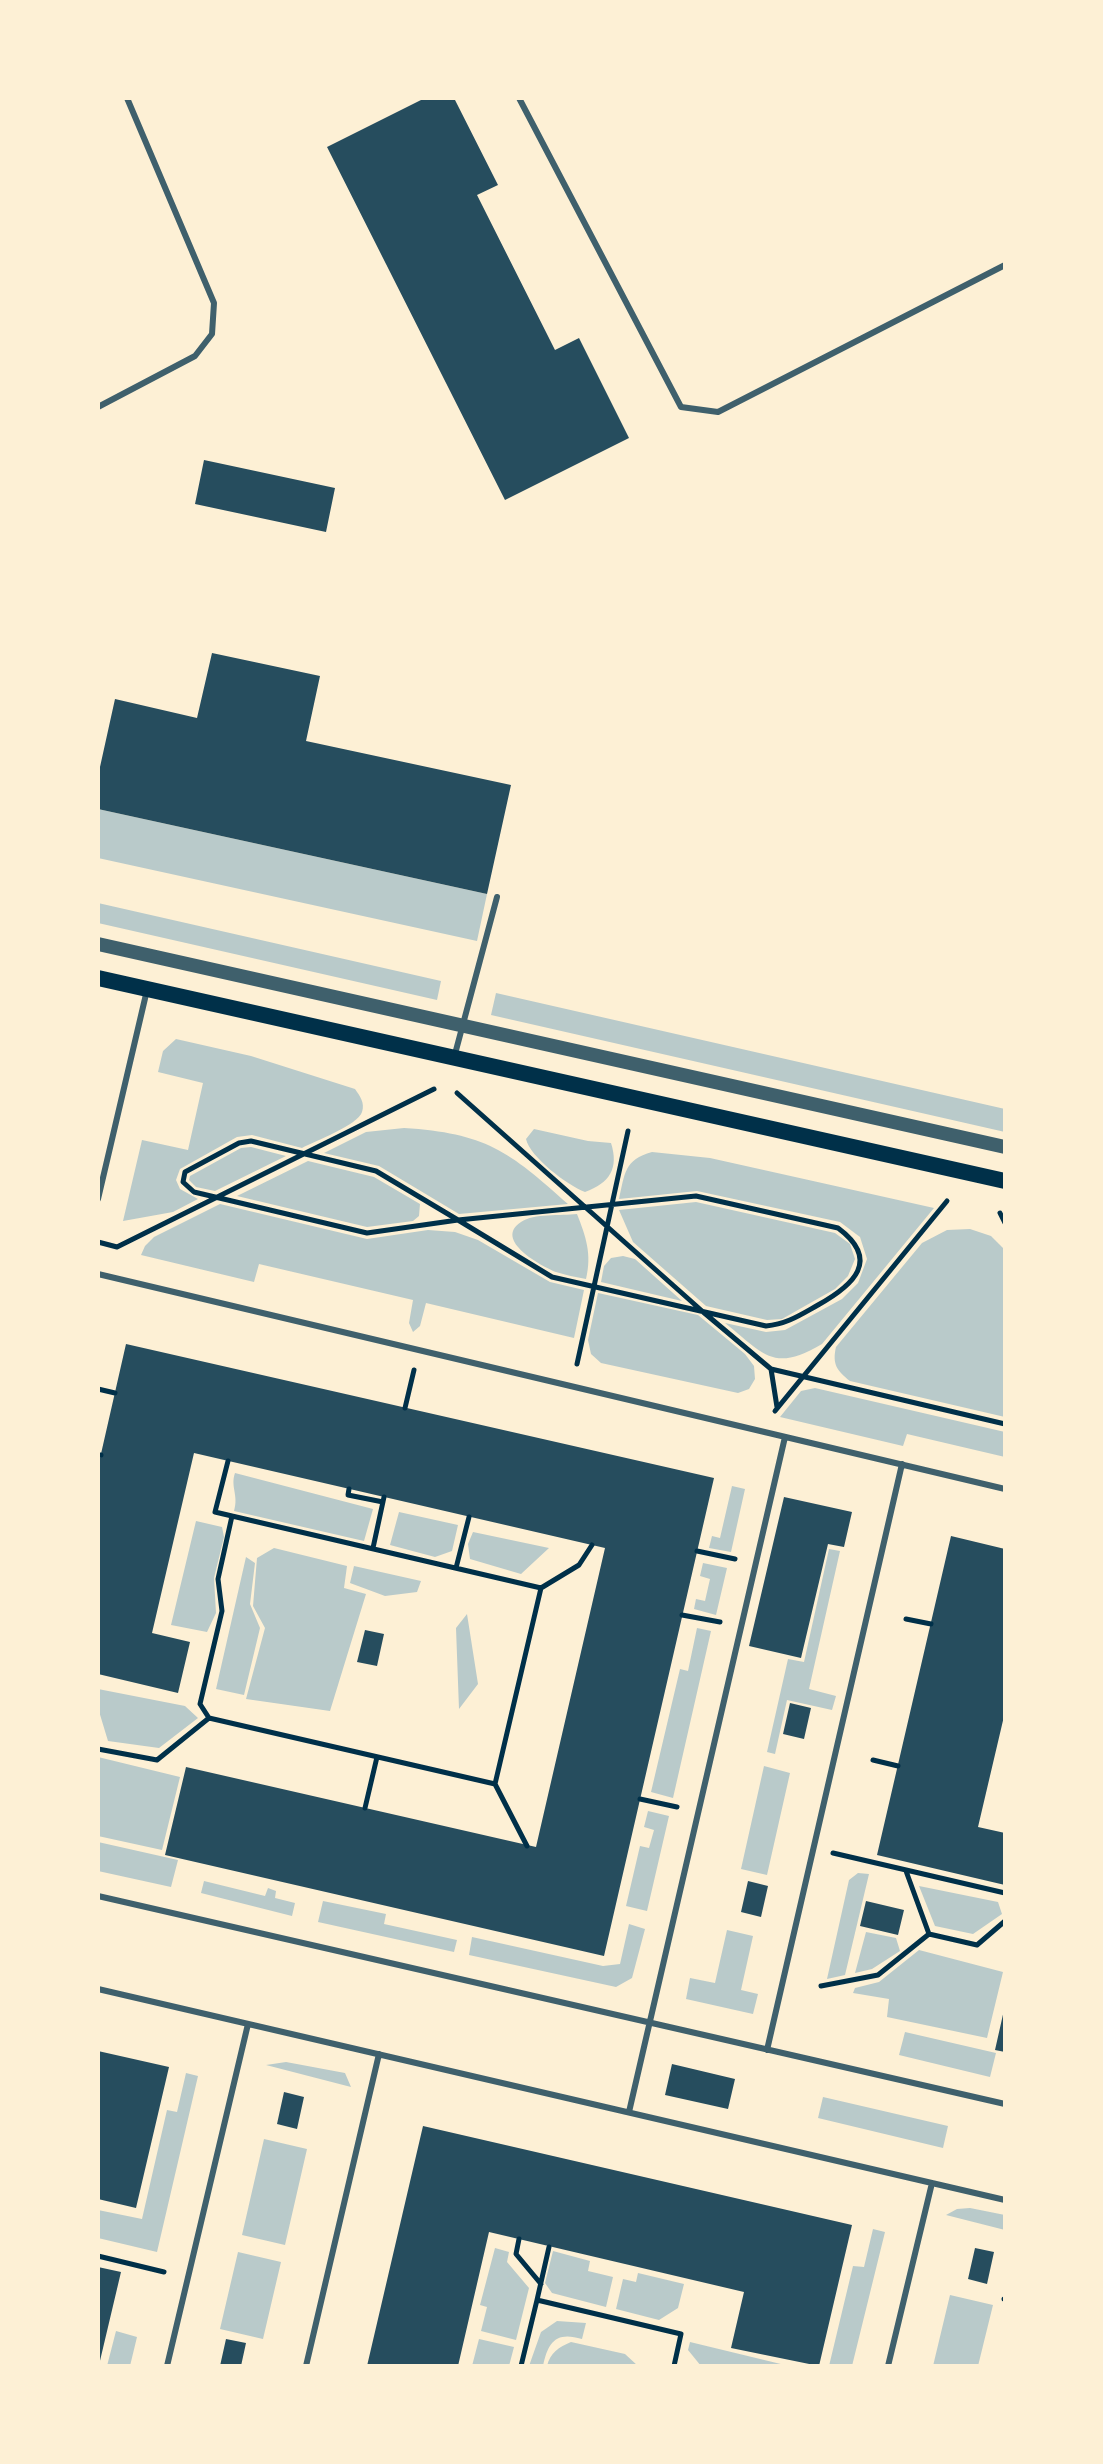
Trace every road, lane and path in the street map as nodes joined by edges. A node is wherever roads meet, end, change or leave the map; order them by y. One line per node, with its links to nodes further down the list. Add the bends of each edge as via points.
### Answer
1 (127, 98): 4 (lane, via 214,303 212,334 195,356)
2 (519, 98): 3 (lane, via 681,407 718,412)
3 (1005, 265)
4 (98, 407)
5 (497, 897): 9 (lane)
6 (98, 944): 9 (street)
7 (98, 978): 8 (main road)
8 (147, 990): 10 (main road); 18 (lane)
9 (463, 1025): 10 (lane); 14 (street)
10 (454, 1058): 16 (main road)
11 (434, 1089): 15 (path)
12 (457, 1093): 21 (path)
13 (628, 1131): 20 (path)
14 (1005, 1147)
15 (303, 1153): 17 (path); 17 (path, via 251,1141 185,1172 183,1182 194,1192); 23 (path, via 376,1171)
16 (1005, 1181)
17 (216, 1197): 23 (path, via 367,1233); 26 (path, via 117,1247)
18 (98, 1199)
19 (947, 1201): 32 (path)
20 (612, 1205): 21 (path); 25 (path); 29 (path, via 696,1196 838,1228 855,1240 861,1259 853,1280 839,1294 784,1325 766,1326)
21 (586, 1207): 23 (path); 25 (path)
22 (1000, 1213): 24 (path)
23 (458, 1220): 28 (path, via 552,1277)
24 (1005, 1223)
25 (608, 1226): 28 (path); 29 (path)
26 (98, 1242)
27 (98, 1274): 30 (lane)
28 (594, 1287): 29 (path); 33 (path)
29 (702, 1311): 31 (path)
30 (418, 1350): 33 (lane); 36 (path)
31 (771, 1369): 32 (path); 37 (path)
32 (803, 1376): 37 (path); 38 (path)
33 (572, 1386): 39 (lane)
34 (98, 1389): 35 (path)
35 (115, 1393)
36 (405, 1408)
37 (777, 1408): 39 (path)
38 (1005, 1424)
39 (759, 1430): 40 (lane)
40 (785, 1437): 42 (lane); 75 (lane)
41 (228, 1461): 45 (path, via 215,1512)
42 (902, 1464): 44 (lane); 67 (lane)
43 (349, 1489): 48 (path, via 348,1495 384,1499)
44 (1005, 1489)
45 (232, 1516): 48 (path); 57 (path, via 218,1579 222,1611 200,1704)
46 (469, 1517): 51 (path)
47 (592, 1545): 52 (path, via 579,1565)
48 (373, 1548): 51 (path)
49 (697, 1551): 50 (path)
50 (736, 1559)
51 (456, 1568): 52 (path)
52 (541, 1588): 62 (path)
53 (682, 1615): 55 (path)
54 (906, 1619): 56 (path)
55 (721, 1623)
56 (931, 1624)
57 (209, 1718): 58 (path, via 157,1760); 59 (path)
58 (98, 1749)
59 (377, 1757): 62 (path); 64 (path)
60 (873, 1760): 61 (path)
61 (898, 1766)
62 (495, 1784): 66 (path)
63 (640, 1799): 65 (path)
64 (365, 1808)
65 (678, 1808)
66 (527, 1846)
67 (813, 1849): 68 (path); 77 (lane)
68 (906, 1870): 69 (path); 72 (path)
69 (1005, 1893)
70 (98, 1896): 75 (lane)
71 (1005, 1921): 72 (path, via 977,1945)
72 (929, 1934): 73 (path, via 878,1975)
73 (821, 1986)
74 (98, 1989): 76 (lane)
75 (650, 2023): 77 (lane); 80 (lane)
76 (248, 2024): 78 (lane); 89 (lane)
77 (767, 2050): 79 (lane)
78 (379, 2054): 80 (lane); 90 (lane)
79 (1005, 2104)
80 (629, 2112): 81 (lane)
81 (932, 2183): 82 (lane); 93 (lane)
82 (1005, 2200)
83 (519, 2239): 87 (path, via 516,2254)
84 (549, 2247): 87 (path)
85 (98, 2256): 86 (path)
86 (164, 2272)
87 (541, 2284): 88 (path)
88 (537, 2300): 91 (path); 92 (path, via 681,2334)
89 (167, 2366)
90 (306, 2366)
91 (521, 2366)
92 (674, 2366)
93 (888, 2366)

